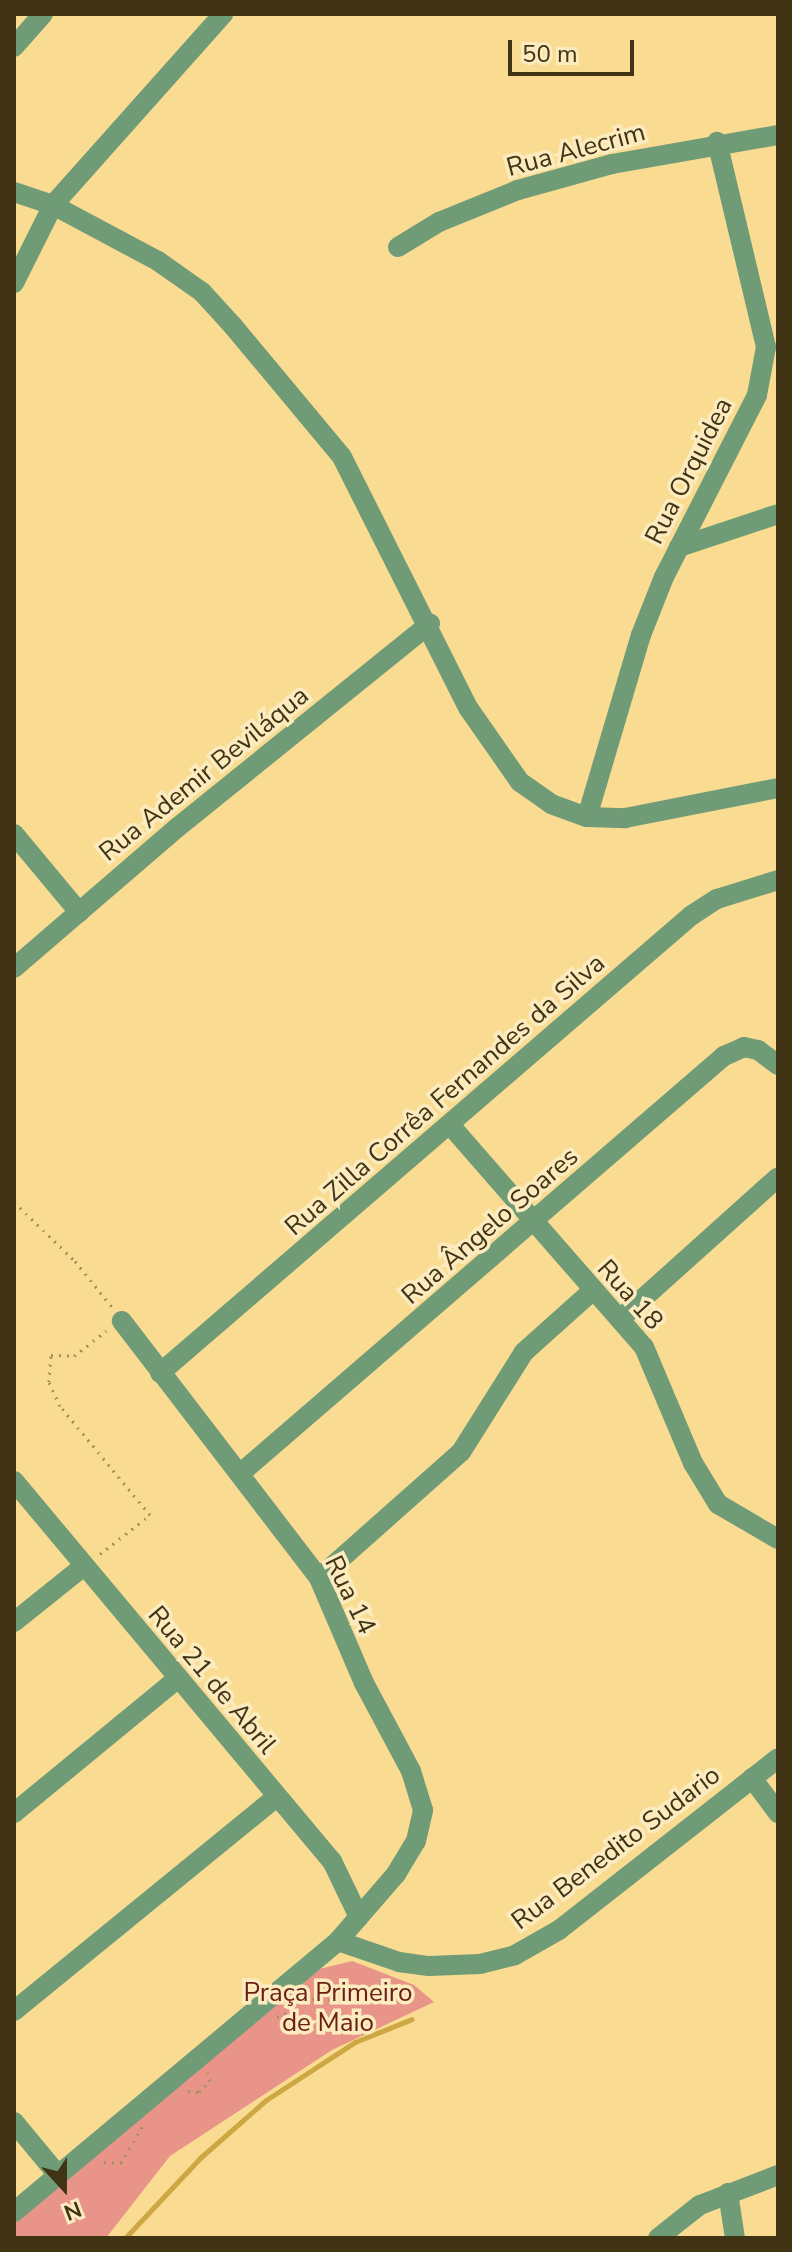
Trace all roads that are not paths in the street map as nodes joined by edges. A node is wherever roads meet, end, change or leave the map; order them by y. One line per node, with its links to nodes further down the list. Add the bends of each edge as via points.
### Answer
1 (43, 14): 3 (street)
2 (223, 14): 7 (street)
3 (14, 47)
4 (778, 135): 5 (street, Rua Alecrim)
5 (717, 142): 8 (street, Rua Alecrim, via 518,190 439,222); 11 (street, Rua Orquidea, via 766,347 757,395)
6 (14, 192): 7 (street)
7 (53, 205): 9 (street); 12 (street, via 158,261 202,292 233,326 342,457)
8 (398, 247)
9 (14, 283)
10 (778, 514): 11 (street)
11 (679, 547): 14 (street, Rua Orquidea, via 641,635)
12 (430, 624): 14 (street, via 469,709 520,782 551,804); 17 (street, Rua Ademir Beviláqua)
13 (778, 788): 14 (street, via 638,816)
14 (587, 817)
15 (14, 834): 17 (street)
16 (778, 880): 20 (street, Rua Zilla Corrêa Fernandes da Silva, via 717,899 692,915)
17 (79, 912): 18 (street, Rua Ademir Beviláqua)
18 (14, 968)
19 (778, 1065): 22 (street, Rua Ângelo Soares, via 744,1047 724,1056)
20 (451, 1126): 22 (street, Rua 18); 26 (street, Rua Zilla Corrêa Fernandes da Silva)
21 (778, 1177): 24 (street)
22 (534, 1224): 23 (street, Rua 18); 27 (street, Rua Ângelo Soares)
23 (591, 1292): 24 (street, Rua 18); 32 (street, via 524,1352 461,1452)
24 (620, 1319): 30 (street, Rua 18, via 658,1373 704,1486 718,1504)
25 (115, 1321): 26 (street, Rua 14)
26 (160, 1373): 27 (street, Rua 14)
27 (242, 1472): 32 (street, Rua 14)
28 (14, 1481): 31 (street, Rua 21 de Abril)
29 (778, 1517): 30 (street)
30 (770, 1535)
31 (84, 1566): 33 (street); 34 (street, Rua 21 de Abril)
32 (319, 1578): 40 (street, Rua 14, via 364,1683 411,1771 423,1810 409,1852)
33 (14, 1622)
34 (177, 1679): 37 (street, Rua 21 de Abril); 38 (street)
35 (778, 1758): 36 (street, Rua Benedito Sudario)
36 (752, 1778): 39 (street); 41 (street, Rua Benedito Sudario, via 559,1930 515,1955 480,1964 429,1966 388,1959)
37 (275, 1798): 40 (street, Rua 21 de Abril, via 332,1861); 42 (street)
38 (14, 1813)
39 (778, 1813)
40 (359, 1917): 41 (street, Rua 14)
41 (338, 1941): 44 (street, Rua 14)
42 (14, 2011)
43 (14, 2122): 44 (street)
44 (58, 2175): 47 (street, Rua 14)
45 (778, 2175): 46 (street)
46 (728, 2193): 48 (street, via 682,2217); 49 (street)
47 (14, 2212)
48 (658, 2238)
49 (735, 2238)

